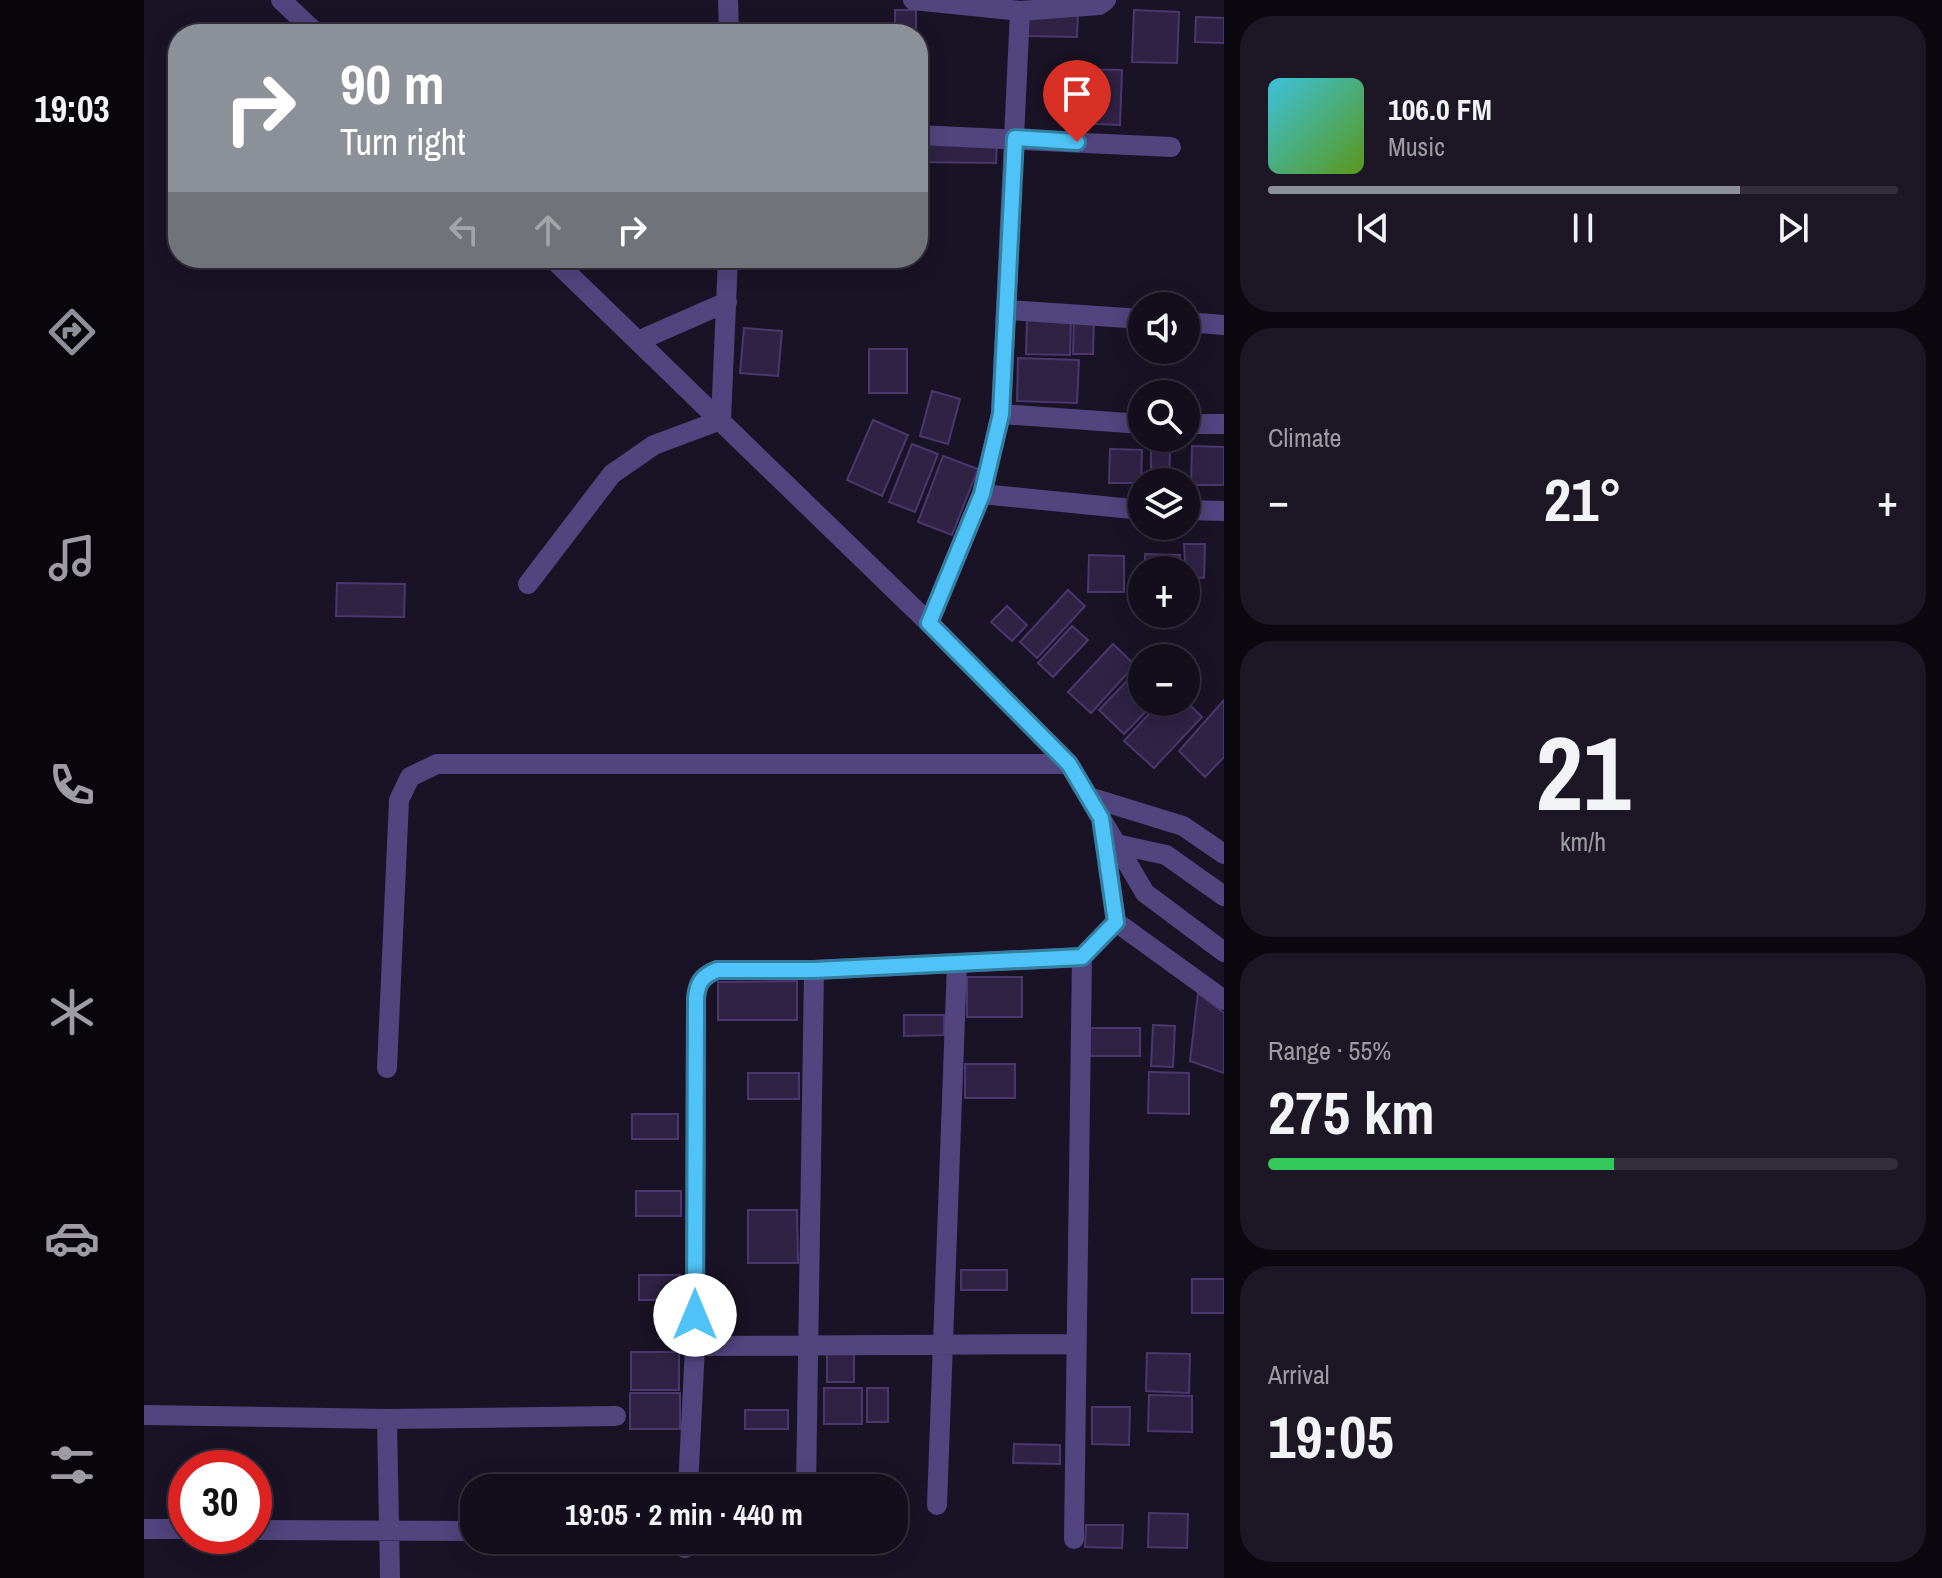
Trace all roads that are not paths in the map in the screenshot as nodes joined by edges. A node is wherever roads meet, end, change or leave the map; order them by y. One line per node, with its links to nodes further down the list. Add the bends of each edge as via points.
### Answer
1 (281, 0): 6 (street)
2 (728, 0): 7 (street)
3 (913, 0): 5 (street)
4 (1106, 0): 5 (street, via 1099,5)
5 (1020, 11): 9 (street)
6 (306, 24)
7 (729, 24)
8 (928, 135): 9 (street)
9 (1015, 138): 10 (street); 14 (street)
10 (1171, 147)
11 (562, 268): 18 (street)
12 (728, 268): 13 (street)
13 (727, 302): 18 (street); 20 (street)
14 (1008, 310): 15 (street); 19 (street)
15 (1128, 318)
16 (1200, 323): 17 (street)
17 (1224, 325)
18 (638, 341): 20 (street)
19 (1001, 414): 21 (street); 24 (street)
20 (721, 420): 28 (street, via 654,445 612,474); 29 (street)
21 (1128, 423)
22 (1200, 424): 23 (street)
23 (1224, 424)
24 (982, 494): 25 (street); 29 (street)
25 (1128, 509)
26 (1200, 510): 27 (street)
27 (1224, 511)
28 (528, 584)
29 (929, 623): 30 (street)
30 (1069, 764): 31 (street); 42 (street, via 437,764 410,777 399,800)
31 (1089, 797): 32 (street); 34 (street, via 1183,826)
32 (1101, 818): 33 (street); 36 (street)
33 (1116, 844): 35 (street, via 1166,855); 37 (street, via 1145,893)
34 (1224, 854)
35 (1224, 896)
36 (1116, 922): 38 (street); 41 (street)
37 (1224, 952)
38 (1082, 957): 39 (street); 45 (street)
39 (957, 964): 40 (street); 44 (street)
40 (814, 970): 43 (street); 46 (street, via 717,970 704,975 697,986)
41 (1224, 1000)
42 (387, 1068)
43 (809, 1343): 44 (street); 46 (street); 51 (street)
44 (942, 1344): 45 (street); 52 (street)
45 (1076, 1344): 58 (street)
46 (695, 1346): 50 (street)
47 (144, 1415): 49 (street)
48 (616, 1416): 49 (street)
49 (387, 1419): 56 (street)
50 (689, 1474)
51 (806, 1474)
52 (937, 1505)
53 (144, 1529): 54 (street)
54 (168, 1529)
55 (272, 1530): 56 (street)
56 (390, 1531): 57 (street); 59 (street)
57 (460, 1531)
58 (1074, 1539)
59 (390, 1578)

